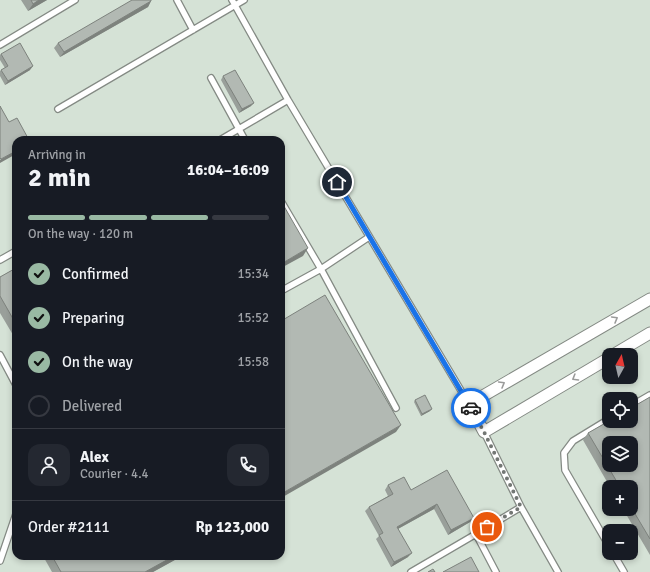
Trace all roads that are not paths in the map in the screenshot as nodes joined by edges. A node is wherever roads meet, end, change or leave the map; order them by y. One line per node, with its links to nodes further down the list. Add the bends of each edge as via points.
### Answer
1 (75, 0): 6 (lane)
2 (177, 0): 5 (lane)
3 (244, 0): 4 (lane)
4 (233, 3): 5 (lane); 8 (lane)
5 (192, 30): 9 (lane)
6 (0, 45)
7 (211, 78): 10 (lane)
8 (288, 100): 10 (lane); 14 (lane)
9 (58, 109)
10 (239, 130): 11 (lane); 12 (lane)
11 (228, 136)
12 (243, 136)
13 (285, 209): 17 (lane)
14 (369, 237): 17 (lane); 27 (lane)
15 (12, 253): 16 (lane)
16 (0, 260)
17 (320, 268): 18 (lane); 28 (lane)
18 (285, 289)
19 (650, 299): 27 (street, one-way to 19)
20 (650, 333): 21 (street)
21 (625, 348)
22 (0, 355): 24 (lane)
23 (602, 362): 30 (street, one-way to 30)
24 (12, 378)
25 (650, 395): 26 (lane)
26 (638, 402)
27 (469, 404): 30 (street)
28 (396, 408)
29 (602, 423): 34 (lane, via 573,441 564,453 565,470)
30 (484, 432): 31 (lane)
31 (521, 507): 33 (lane); 39 (lane)
32 (12, 526): 36 (lane)
33 (476, 534): 37 (lane); 38 (lane)
34 (602, 534)
35 (617, 560): 40 (lane)
36 (0, 561)
37 (411, 572)
38 (496, 572)
39 (558, 572)
40 (624, 572)

